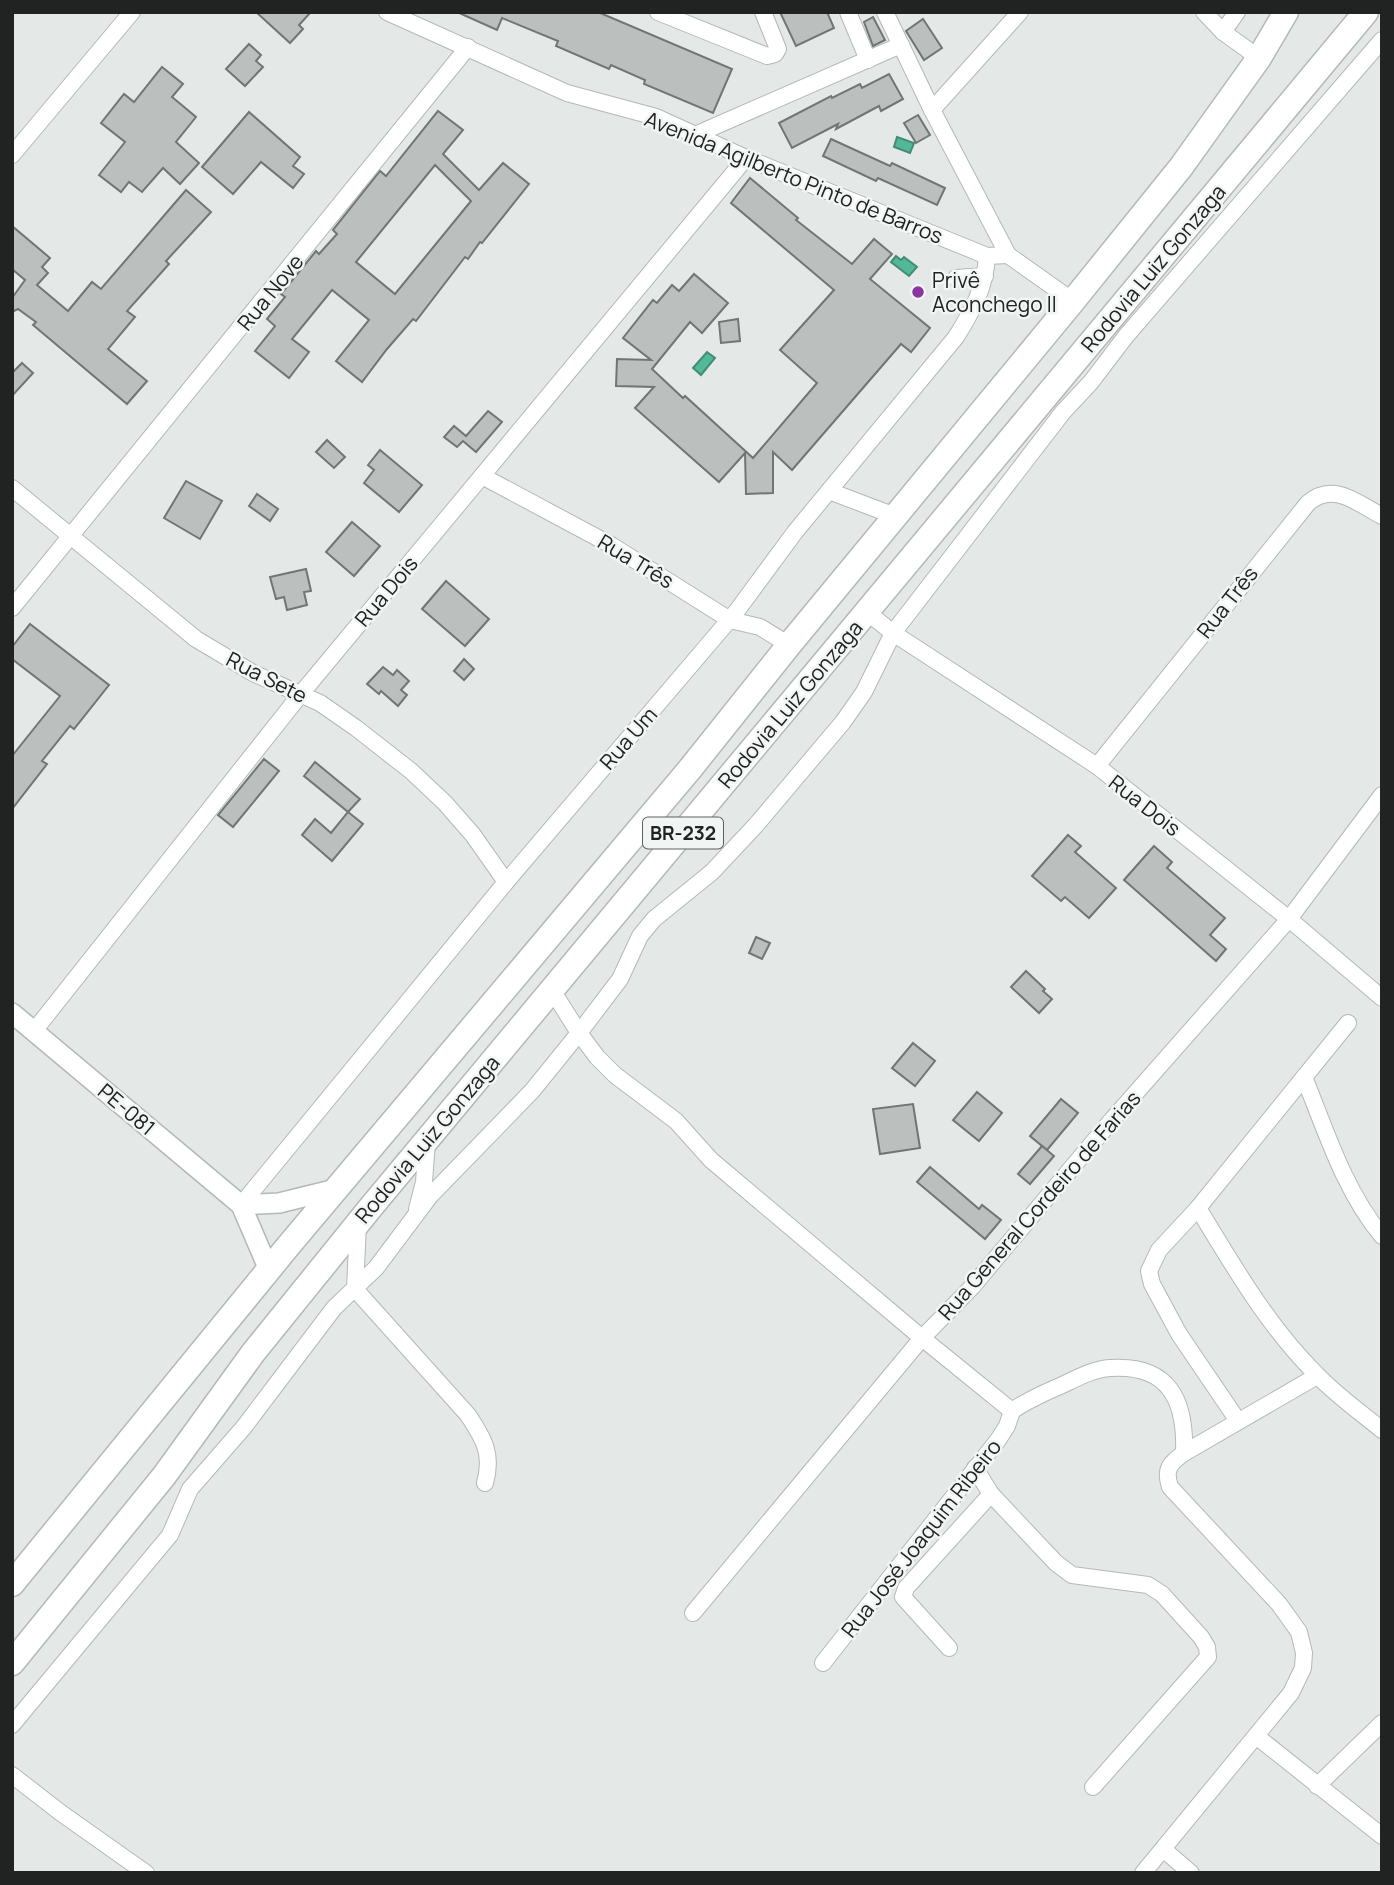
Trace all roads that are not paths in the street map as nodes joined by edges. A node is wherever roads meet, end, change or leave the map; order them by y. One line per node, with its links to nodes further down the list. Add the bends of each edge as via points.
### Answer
1 (132, 12): 20 (street)
2 (387, 12): 15 (street, Avenida Agilberto Pinto de Barros)
3 (658, 12): 4 (street, via 767,56 778,48)
4 (763, 12)
5 (848, 12): 17 (street)
6 (885, 12): 14 (street)
7 (1020, 12): 18 (street)
8 (1204, 12): 12 (street)
9 (1237, 12): 12 (street)
10 (1286, 12): 16 (highway, Rodovia Luiz Gonzaga / BR-232)
11 (1366, 12): 34 (highway, Rodovia Luiz Gonzaga / BR-232)
12 (1223, 32): 16 (street)
13 (1382, 40): 36 (street, via 1063,412)
14 (901, 45): 17 (street); 18 (street)
15 (468, 47): 19 (street, Avenida Agilberto Pinto de Barros, via 567,93 656,117); 32 (street, Rua Nove)
16 (1259, 58): 26 (highway, Rodovia Luiz Gonzaga / BR-232, via 1181,167)
17 (868, 60): 19 (street)
18 (932, 110): 22 (street)
19 (695, 135): 21 (street, Avenida Agilberto Pinto de Barros)
20 (12, 155)
21 (746, 158): 23 (street, Avenida Agilberto Pinto de Barros); 27 (street, Rua Dois)
22 (1008, 255): 23 (street, Avenida Agilberto Pinto de Barros); 26 (street)
23 (987, 256): 24 (street, Rua Um)
24 (985, 276): 25 (street); 29 (street, Rua Um, via 974,310 956,337)
25 (956, 278)
26 (1073, 301): 30 (highway, Rodovia Luiz Gonzaga / BR-232)
27 (482, 476): 35 (street, Rua Três, via 611,545); 38 (street, Rua Dois)
28 (12, 488): 32 (street, Rua Sete)
29 (829, 491): 30 (street); 35 (street, Rua Um, via 790,529)
30 (895, 516): 37 (highway, Rodovia Luiz Gonzaga / BR-232)
31 (1382, 516): 39 (street, Rua Três, via 1333,493 1317,495)
32 (72, 537): 33 (street); 38 (street, Rua Sete, via 196,639)
33 (12, 608)
34 (867, 612): 36 (street, Rua Dois); 43 (highway, Rodovia Luiz Gonzaga / BR-232)
35 (730, 620): 37 (street, Rua Três, via 760,627); 41 (street, Rua Um)
36 (893, 633): 39 (street, Rua Dois); 47 (street, via 864,692 843,722 712,872 654,919 640,936 620,979)
37 (789, 645): 50 (highway, Rodovia Luiz Gonzaga / BR-232)
38 (300, 695): 41 (street, Rua Sete, via 320,703 411,771 473,835); 45 (street, Rua Dois)
39 (1097, 766): 42 (street, Rua Dois)
40 (1382, 795): 42 (street, Rua General Cordeiro de Farias)
41 (506, 881): 51 (street, Rua Um)
42 (1289, 919): 44 (street, Rua Dois); 58 (street, Rua General Cordeiro de Farias, via 972,1287)
43 (552, 990): 47 (street); 49 (highway, Rodovia Luiz Gonzaga / BR-232)
44 (1382, 998)
45 (20, 1023): 51 (street, PE-081 / PE-081)
46 (1348, 1023): 48 (street)
47 (579, 1033): 53 (street, via 532,1091); 58 (street, via 615,1075 676,1121 712,1160)
48 (1304, 1076): 52 (street); 55 (street, via 1346,1181)
49 (427, 1139): 53 (street, via 424,1182); 54 (highway, Rodovia Luiz Gonzaga / BR-232)
50 (335, 1189): 51 (street, via 279,1203); 56 (highway, Rodovia Luiz Gonzaga / BR-232)
51 (241, 1205): 56 (street)
52 (1198, 1208): 59 (street, via 1252,1297); 61 (street, via 1159,1250 1149,1271 1179,1334)
53 (415, 1216): 57 (street)
54 (358, 1223): 57 (street); 70 (highway, Rodovia Luiz Gonzaga / BR-232, via 253,1353 164,1476)
55 (1382, 1236)
56 (269, 1270): 67 (highway, Rodovia Luiz Gonzaga / BR-232)
57 (355, 1289): 65 (street, via 468,1415 480,1433 490,1465); 73 (street, via 334,1308 191,1489 170,1535)
58 (922, 1338): 60 (street); 68 (street, Rua General Cordeiro de Farias)
59 (1317, 1376): 61 (street); 62 (street)
60 (1012, 1410): 63 (street, via 1083,1375 1109,1368 1144,1370 1162,1378 1176,1395 1185,1429); 64 (street, Rua José Joaquim Ribeiro, via 1004,1432)
61 (1238, 1420): 63 (street)
62 (1382, 1430)
63 (1184, 1453): 74 (street, via 1167,1468 1170,1487 1279,1604 1302,1642 1303,1668 1291,1693)
64 (975, 1468): 66 (street); 71 (street, Rua José Joaquim Ribeiro)
65 (485, 1483)
66 (991, 1494): 69 (street, via 906,1588 903,1597); 77 (street, via 1072,1575 1148,1585 1162,1594 1207,1647 1208,1657)
67 (12, 1584)
68 (692, 1613)
69 (949, 1648)
70 (12, 1663)
71 (823, 1663)
72 (1382, 1723): 76 (street)
73 (12, 1725)
74 (1256, 1736): 76 (street); 79 (street)
75 (12, 1775): 80 (street)
76 (1317, 1786): 78 (street)
77 (1093, 1787)
78 (1381, 1835)
79 (1163, 1849): 81 (street); 82 (street)
80 (146, 1873)
81 (1143, 1873)
82 (1191, 1873)

